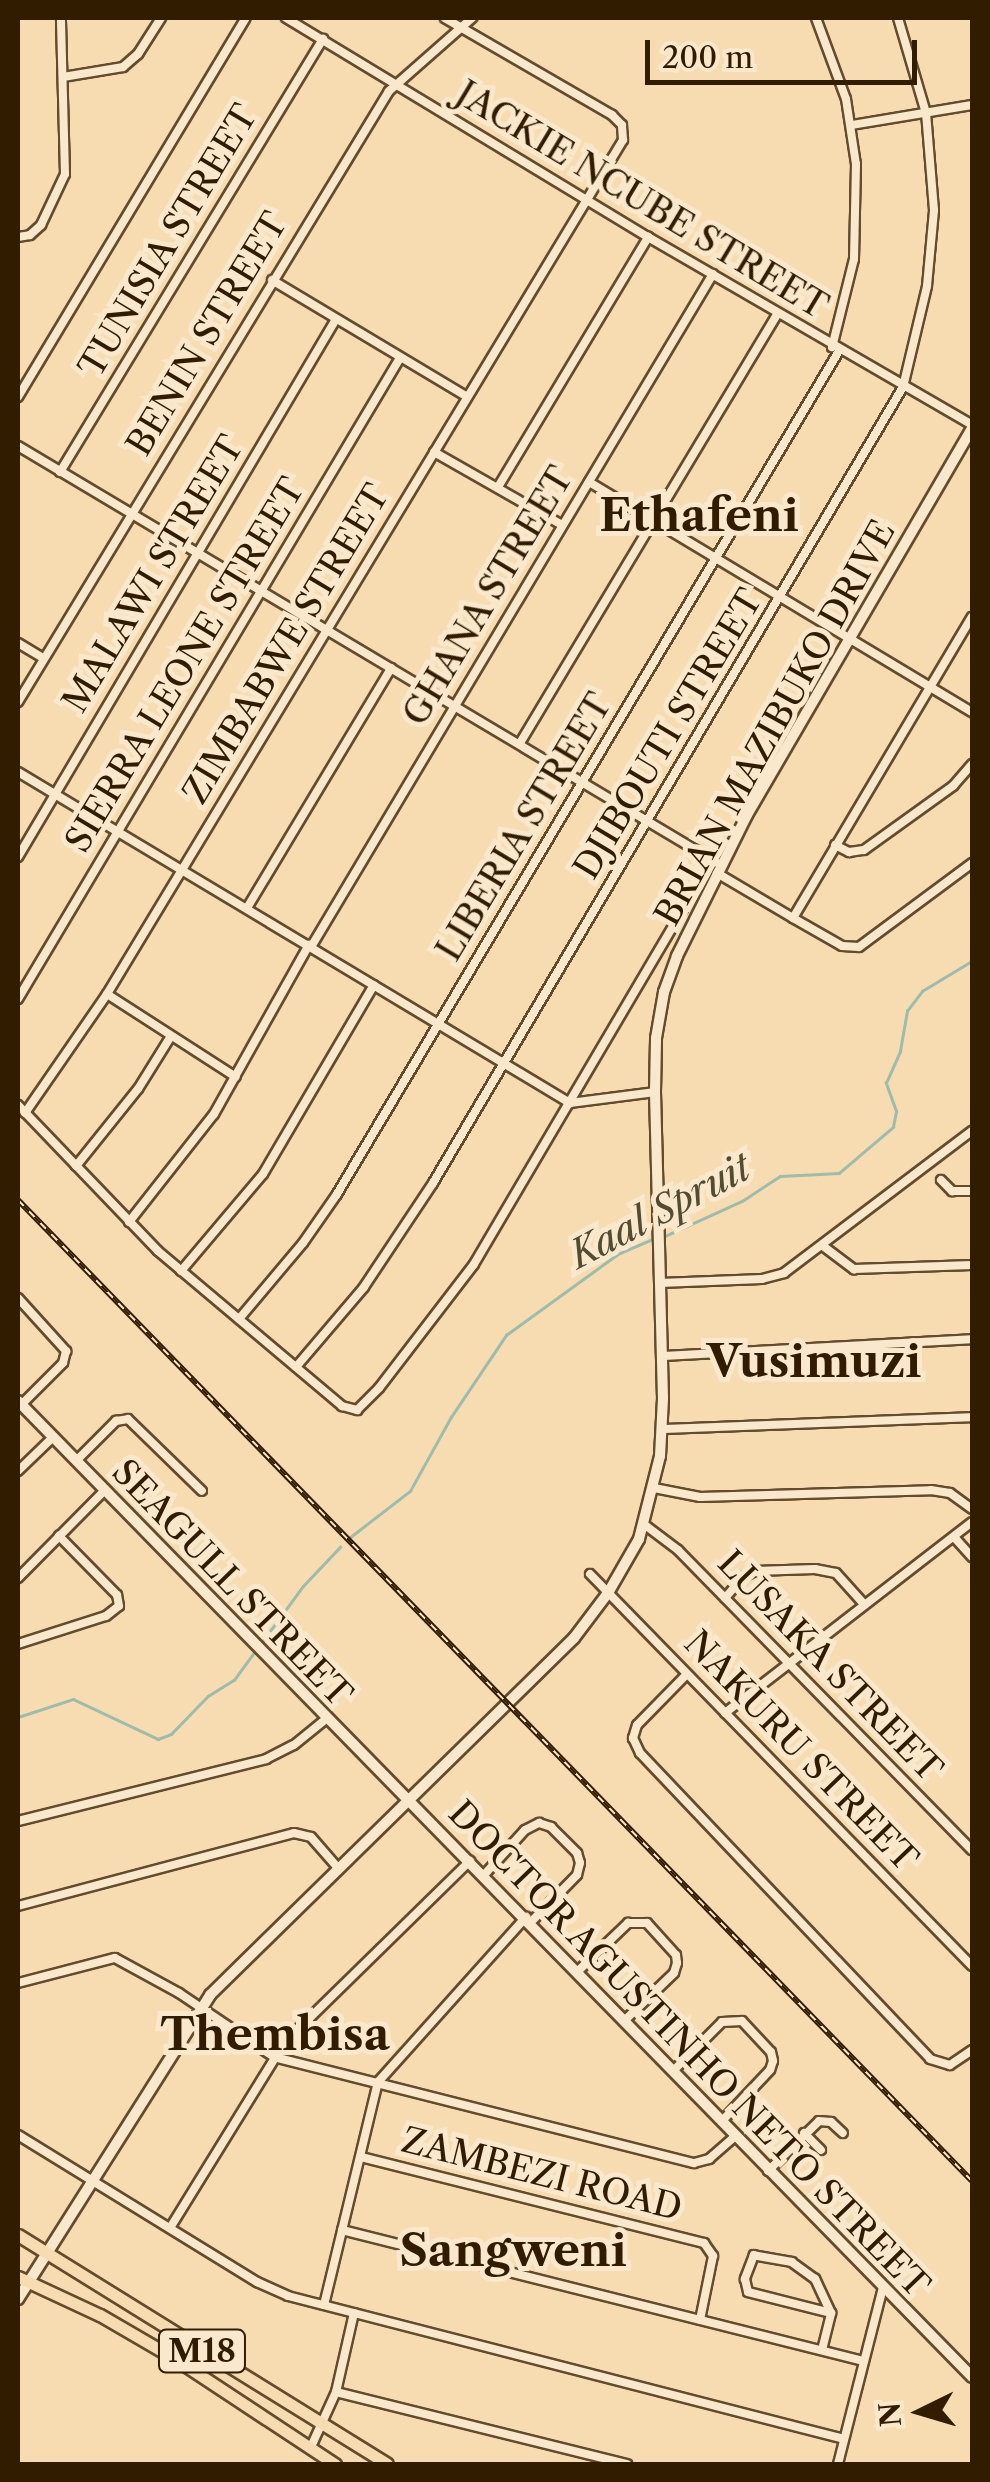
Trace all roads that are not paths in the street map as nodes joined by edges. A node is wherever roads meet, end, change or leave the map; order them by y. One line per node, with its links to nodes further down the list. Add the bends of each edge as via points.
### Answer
1 (60, 18): 11 (street)
2 (161, 18): 11 (street, via 123,67)
3 (246, 18): 27 (street)
4 (286, 18): 10 (street, JACKIE NCUBE STREET)
5 (445, 18): 9 (street)
6 (472, 18): 9 (street, BENIN STREET)
7 (816, 18): 15 (street, LIBERIA STREET)
8 (898, 18): 14 (street, DJIBOUTI STREET)
9 (464, 27): 12 (street, BENIN STREET); 16 (street, ZIMBABWE STREET, via 622,125 623,140)
10 (323, 39): 12 (street, JACKIE NCUBE STREET); 31 (street, TUNISIA STREET)
11 (63, 77): 17 (street, via 63,184 41,226)
12 (394, 83): 16 (street, JACKIE NCUBE STREET); 20 (street, BENIN STREET)
13 (972, 106): 14 (street)
14 (926, 113): 15 (street); 25 (street, DJIBOUTI STREET, via 933,235)
15 (852, 125): 23 (street, LIBERIA STREET, via 857,232)
16 (586, 198): 18 (street, JACKIE NCUBE STREET); 26 (street, ZIMBABWE STREET)
17 (18, 237)
18 (648, 237): 19 (street, JACKIE NCUBE STREET); 33 (street)
19 (712, 274): 21 (street, JACKIE NCUBE STREET); 32 (street, GHANA STREET)
20 (272, 280): 22 (street); 34 (street, BENIN STREET)
21 (778, 313): 23 (street, JACKIE NCUBE STREET); 35 (street)
22 (336, 319): 24 (street); 37 (street, MALAWI STREET)
23 (836, 349): 25 (street, JACKIE NCUBE STREET); 38 (street, LIBERIA STREET)
24 (400, 358): 26 (street); 39 (street, SIERRA LEONE STREET)
25 (903, 388): 28 (street, JACKIE NCUBE STREET); 40 (street, DJIBOUTI STREET)
26 (466, 396): 30 (street, ZIMBABWE STREET)
27 (18, 397)
28 (972, 427): 43 (street, BRIAN MAZIBUKO DRIVE)
29 (18, 446): 31 (street)
30 (434, 452): 33 (street); 42 (street, ZIMBABWE STREET)
31 (60, 472): 34 (street)
32 (590, 482): 35 (street); 36 (street, GHANA STREET)
33 (498, 487): 36 (street)
34 (130, 512): 37 (street); 45 (street, BENIN STREET)
35 (653, 520): 38 (street); 51 (street)
36 (562, 525): 49 (street, GHANA STREET)
37 (199, 552): 39 (street); 55 (street, MALAWI STREET)
38 (717, 560): 40 (street); 54 (street, LIBERIA STREET)
39 (262, 590): 42 (street); 57 (street, SIERRA LEONE STREET)
40 (782, 598): 43 (street); 56 (street, DJIBOUTI STREET)
41 (972, 617): 47 (street)
42 (326, 630): 46 (street); 62 (street, ZIMBABWE STREET)
43 (850, 640): 47 (street); 61 (street, BRIAN MAZIBUKO DRIVE)
44 (18, 642): 45 (street)
45 (43, 658): 48 (street, BENIN STREET)
46 (392, 668): 49 (street); 64 (street)
47 (930, 687): 50 (street); 58 (street)
48 (18, 702)
49 (455, 706): 51 (street); 66 (street, GHANA STREET)
50 (972, 712)
51 (520, 743): 54 (street)
52 (972, 764): 58 (street, via 954,786 864,850)
53 (18, 772): 55 (street)
54 (583, 782): 56 (street); 70 (street, LIBERIA STREET)
55 (54, 794): 57 (street); 59 (street, MALAWI STREET)
56 (648, 820): 61 (street); 72 (street, DJIBOUTI STREET)
57 (118, 831): 62 (street); 69 (street, SIERRA LEONE STREET)
58 (835, 845): 65 (street)
59 (18, 856)
60 (972, 863): 65 (street, via 860,947 842,946)
61 (719, 869): 65 (street); 74 (street, BRIAN MAZIBUKO DRIVE, via 664,992)
62 (182, 870): 64 (street); 68 (street, ZIMBABWE STREET)
63 (689, 898): 75 (street)
64 (247, 908): 66 (street)
65 (793, 918)
66 (310, 946): 67 (street); 73 (street, GHANA STREET)
67 (374, 985): 70 (street); 85 (street, via 263,1174)
68 (107, 994): 71 (street); 77 (street, ZIMBABWE STREET)
69 (18, 999)
70 (439, 1023): 72 (street); 88 (street, LIBERIA STREET, via 320,1222)
71 (170, 1036): 73 (street); 79 (street)
72 (502, 1062): 75 (street); 91 (street, DJIBOUTI STREET, via 385,1260)
73 (236, 1077): 82 (street, GHANA STREET)
74 (655, 1092): 75 (street); 86 (street, BRIAN MAZIBUKO DRIVE)
75 (570, 1102): 91 (street, via 462,1282 370,1399 352,1411)
76 (18, 1104): 77 (street)
77 (25, 1113): 79 (street)
78 (972, 1131): 83 (street)
79 (76, 1166): 82 (street)
80 (940, 1180): 81 (street, via 952,1192)
81 (972, 1191)
82 (130, 1222): 85 (street)
83 (823, 1246): 84 (street, via 854,1269); 86 (street, via 774,1278)
84 (972, 1265)
85 (181, 1272): 88 (street)
86 (660, 1283): 90 (street, BRIAN MAZIBUKO DRIVE)
87 (18, 1298): 92 (street, via 66,1351 63,1363)
88 (239, 1319): 91 (street)
89 (972, 1340): 90 (street)
90 (663, 1356): 94 (street, BRIAN MAZIBUKO DRIVE)
91 (296, 1367)
92 (19, 1403): 95 (street, SEAGULL STREET)
93 (972, 1416): 94 (street)
94 (662, 1429): 98 (street, BRIAN MAZIBUKO DRIVE)
95 (52, 1438): 96 (street, SEAGULL STREET); 97 (street)
96 (76, 1462): 99 (street, SEAGULL STREET); 100 (street, via 116,1421 128,1418)
97 (18, 1471)
98 (654, 1488): 101 (street, via 700,1498 931,1490); 103 (street, BRIAN MAZIBUKO DRIVE)
99 (104, 1491): 104 (street); 116 (street, SEAGULL STREET)
100 (202, 1491)
101 (972, 1509)
102 (972, 1522): 105 (street)
103 (645, 1524): 109 (street, BRIAN MAZIBUKO DRIVE); 110 (street, LUSAKA STREET)
104 (59, 1536): 108 (street); 112 (street, via 117,1595 119,1606)
105 (954, 1536): 106 (street); 111 (street)
106 (972, 1557)
107 (590, 1574): 109 (street, NAKURU STREET)
108 (18, 1578)
109 (608, 1593): 114 (street, NAKURU STREET); 117 (street, BRIAN MAZIBUKO DRIVE, via 574,1638)
110 (726, 1598): 111 (street, via 754,1571 816,1569 840,1576); 113 (street, LUSAKA STREET)
111 (863, 1603): 113 (street)
112 (18, 1644)
113 (788, 1663): 115 (street); 119 (street, LUSAKA STREET)
114 (687, 1674): 115 (street, NAKURU STREET); 130 (street, via 637,1725 640,1753 930,2060 950,2065)
115 (725, 1713): 125 (street, NAKURU STREET)
116 (326, 1719): 117 (street, SEAGULL STREET); 118 (street, via 266,1759)
117 (408, 1802): 120 (street, DOCTOR AGUSTINHO NETO STREET); 121 (street, BRIAN MAZIBUKO DRIVE)
118 (18, 1821)
119 (972, 1850)
120 (470, 1861): 122 (street, DOCTOR AGUSTINHO NETO STREET); 131 (street)
121 (338, 1868): 123 (street, via 311,1838 294,1833); 128 (street, BRIAN MAZIBUKO DRIVE)
122 (484, 1874): 124 (street, DOCTOR AGUSTINHO NETO STREET); 124 (street, via 534,1825 545,1824 564,1840 580,1869)
123 (18, 1906)
124 (528, 1920): 126 (street, DOCTOR AGUSTINHO NETO STREET); 133 (street)
125 (972, 1966)
126 (578, 1972): 129 (street, DOCTOR AGUSTINHO NETO STREET); 129 (street, via 628,1923 647,1923 676,1955 676,1968)
127 (18, 1982): 128 (street, via 115,1958)
128 (201, 2008): 131 (street); 142 (street, BRIAN MAZIBUKO DRIVE)
129 (625, 2020): 132 (street, DOCTOR AGUSTINHO NETO STREET)
130 (972, 2050)
131 (274, 2056): 133 (street); 143 (street)
132 (673, 2071): 134 (street, DOCTOR AGUSTINHO NETO STREET); 134 (street, via 722,2022 742,2021 773,2062)
133 (378, 2082): 138 (street, via 694,2163 709,2159); 140 (street)
134 (722, 2122): 138 (street, DOCTOR AGUSTINHO NETO STREET)
135 (804, 2132): 136 (street, via 823,2120); 139 (street); 141 (street)
136 (843, 2133)
137 (18, 2134): 142 (street)
138 (734, 2136): 141 (street, DOCTOR AGUSTINHO NETO STREET)
139 (821, 2150)
140 (360, 2157): 144 (street); 153 (street, ZAMBEZI ROAD, via 708,2246 712,2262)
141 (768, 2171): 148 (street, DOCTOR AGUSTINHO NETO STREET)
142 (91, 2182): 143 (street); 146 (street, BRIAN MAZIBUKO DRIVE)
143 (170, 2228): 150 (street, via 258,2282)
144 (342, 2230): 150 (street); 153 (street)
145 (18, 2236): 146 (main road, M18)
146 (47, 2254): 147 (street, BRIAN MAZIBUKO DRIVE); 158 (main road, M18)
147 (24, 2280): 149 (street, BRIAN MAZIBUKO DRIVE); 160 (main road, M18, via 174,2358)
148 (883, 2287): 155 (street); 156 (street, DOCTOR AGUSTINHO NETO STREET)
149 (18, 2299)
150 (324, 2304): 151 (street)
151 (354, 2313): 157 (street); 159 (street)
152 (830, 2313): 152 (street, via 804,2268 754,2255 748,2292); 154 (street)
153 (700, 2320): 154 (street)
154 (822, 2350): 155 (street)
155 (863, 2360): 159 (street)
156 (972, 2377)
157 (336, 2392): 158 (street); 163 (street)
158 (324, 2426): 160 (street); 162 (main road, M18)
159 (844, 2438): 164 (street)
160 (310, 2450): 161 (main road, M18)
161 (336, 2464)
162 (387, 2464)
163 (628, 2464)
164 (838, 2464)

